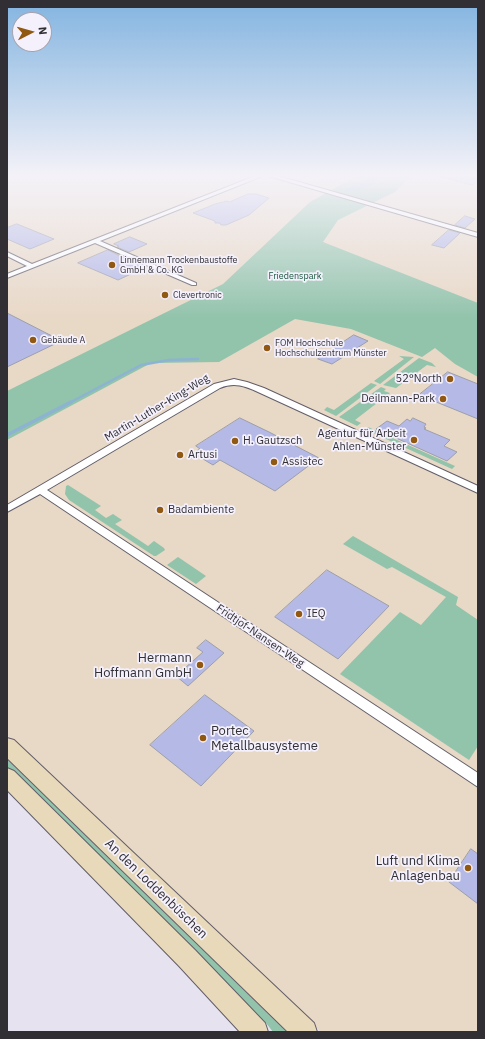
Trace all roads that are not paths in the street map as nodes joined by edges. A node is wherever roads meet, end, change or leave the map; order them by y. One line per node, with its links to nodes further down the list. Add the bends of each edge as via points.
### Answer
1 (141, 222): 4 (street)
2 (432, 222): 3 (street)
3 (478, 236)
4 (95, 241): 6 (street); 8 (street)
5 (7, 254): 6 (street)
6 (32, 266): 7 (street)
7 (7, 276)
8 (194, 284)
9 (41, 490): 10 (street, Martin-Luther-King-Weg, via 216,386 234,381 261,390); 11 (street, Martin-Luther-King-Weg); 14 (street, Fridtjof-Nansen-Weg)
10 (478, 490)
11 (7, 509)
12 (7, 746): 16 (main road, An den Loddenbüschen)
13 (7, 777): 15 (main road, via 187,958)
14 (478, 781)
15 (256, 1032)
16 (305, 1032)

